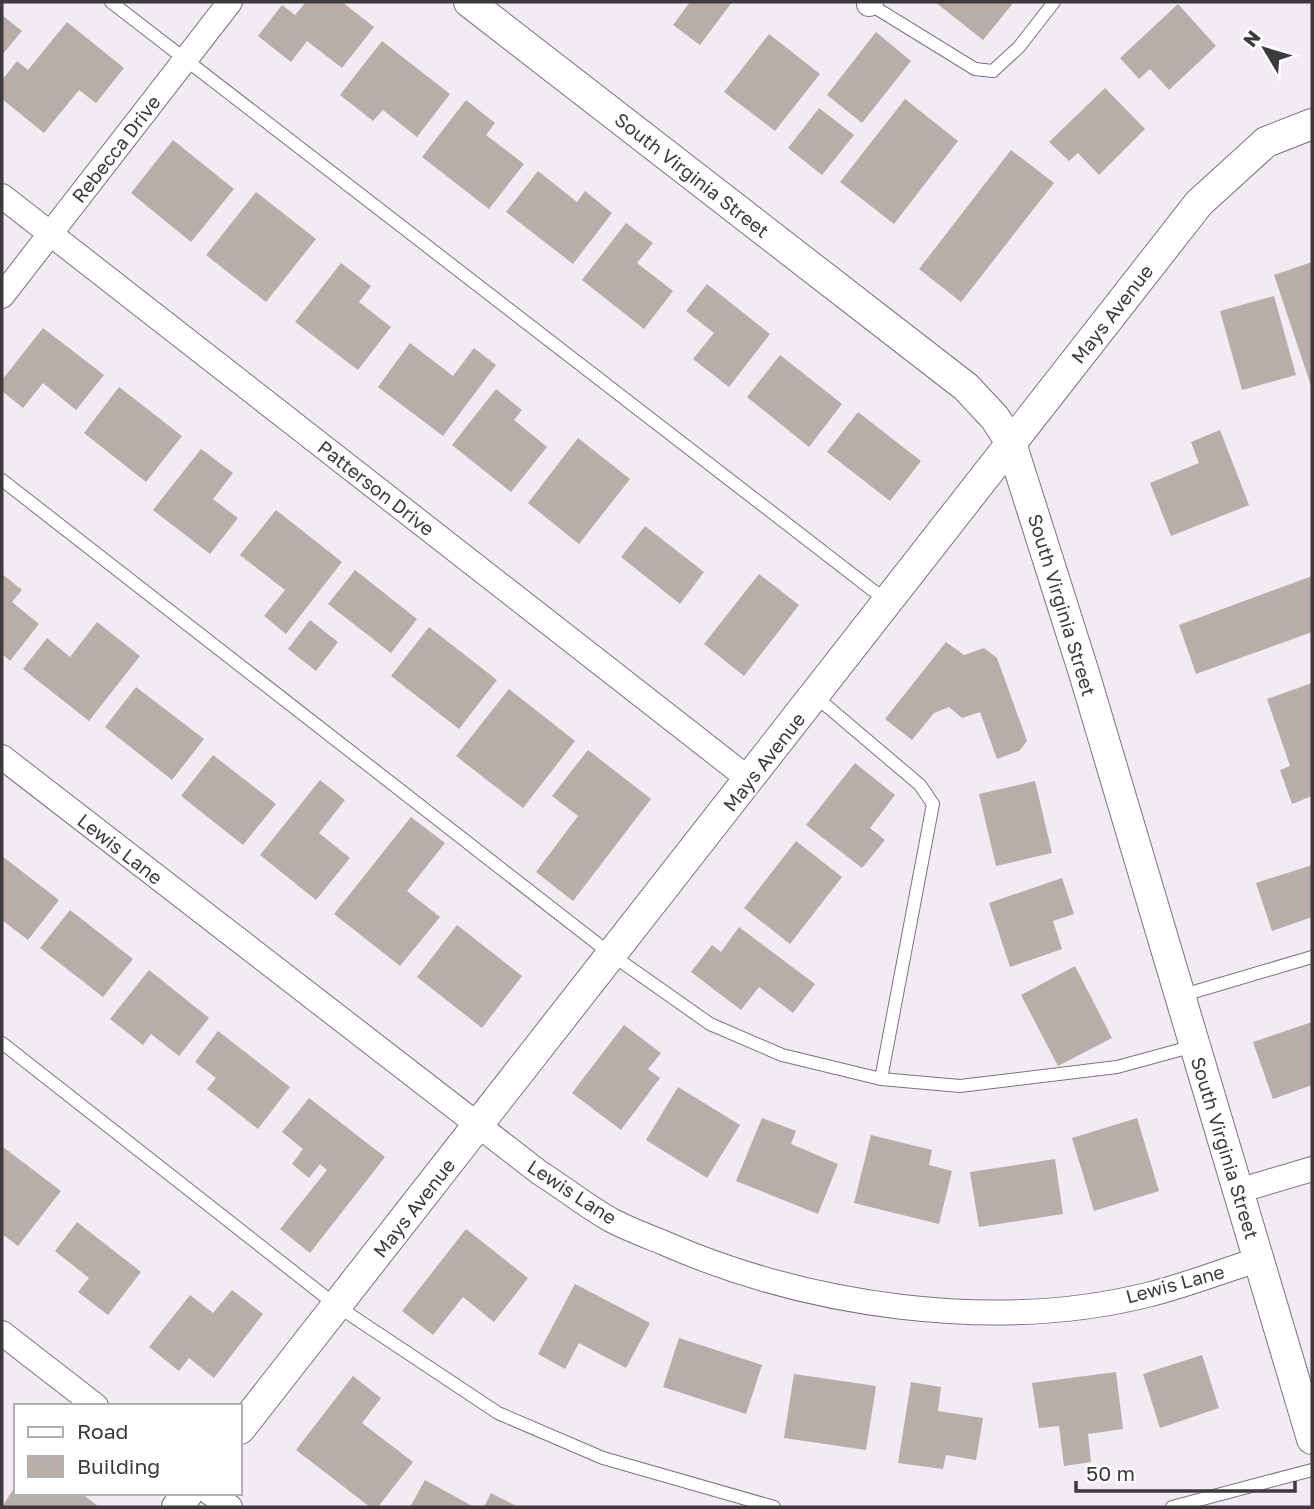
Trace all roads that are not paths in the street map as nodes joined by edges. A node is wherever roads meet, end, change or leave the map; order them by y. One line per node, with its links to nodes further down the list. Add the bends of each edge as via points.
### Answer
1 (111, 2): 6 (lane)
2 (230, 2): 6 (street, Rebecca Drive)
3 (869, 2): 4 (lane, via 975,69 993,71 1019,47)
4 (1054, 2)
5 (486, 7): 11 (street, South Virginia Street, via 966,387)
6 (185, 60): 9 (street, Rebecca Drive); 13 (lane)
7 (1312, 124): 11 (street, Mays Avenue, via 1266,142 1199,202)
8 (2, 196): 9 (street, Patterson Drive)
9 (50, 233): 10 (street, Rebecca Drive); 16 (street, Patterson Drive)
10 (2, 296)
11 (1011, 443): 13 (street, Mays Avenue); 19 (street, South Virginia Street)
12 (2, 480): 17 (lane)
13 (888, 602): 14 (street, Mays Avenue)
14 (815, 696): 16 (street, Mays Avenue); 22 (lane, via 920,785 933,804)
15 (2, 757): 23 (street, Lewis Lane)
16 (750, 780): 17 (street, Mays Avenue)
17 (612, 955): 22 (lane, via 710,1024 782,1055); 23 (street, Mays Avenue)
18 (1312, 957): 19 (lane)
19 (1180, 996): 21 (street, South Virginia Street)
20 (2, 1043): 27 (lane)
21 (1195, 1046): 22 (lane, via 1117,1067 960,1086); 25 (street, South Virginia Street)
22 (881, 1079)
23 (479, 1126): 26 (street, Lewis Lane, via 611,1220 698,1258 776,1283 865,1303 961,1311 1057,1309 1146,1295); 27 (street, Mays Avenue)
24 (1312, 1169): 25 (street)
25 (1238, 1191): 26 (street, South Virginia Street)
26 (1258, 1259): 31 (street, South Virginia Street, via 1298,1374)
27 (337, 1306): 30 (street, Mays Avenue); 35 (lane, via 498,1413 603,1458)
28 (2, 1333): 29 (street)
29 (93, 1404)
30 (242, 1426)
31 (1312, 1439)
32 (1312, 1470): 36 (lane)
33 (213, 1495): 34 (street)
34 (230, 1507)
35 (774, 1507)
36 (1172, 1507)

